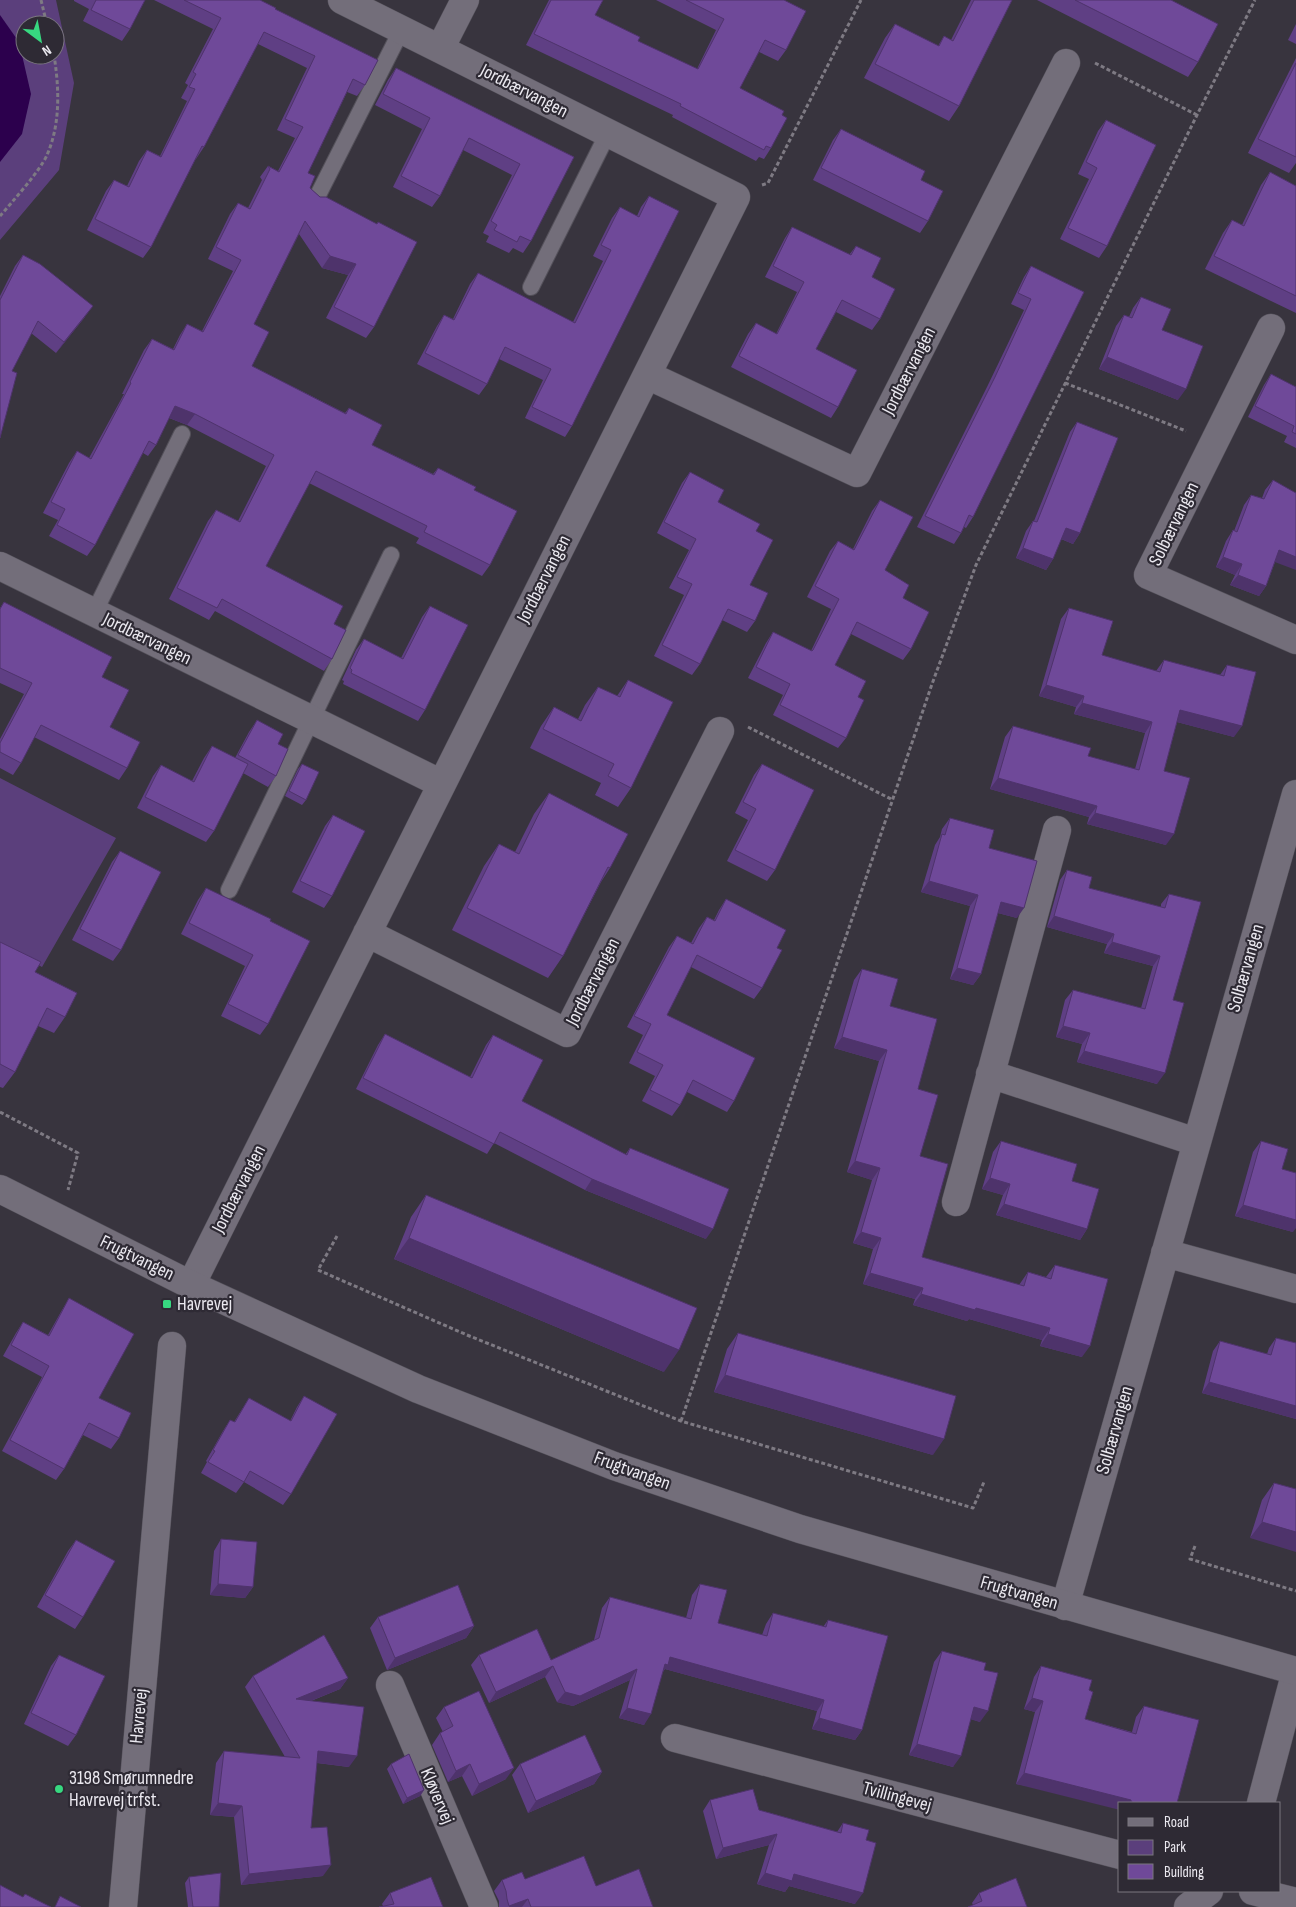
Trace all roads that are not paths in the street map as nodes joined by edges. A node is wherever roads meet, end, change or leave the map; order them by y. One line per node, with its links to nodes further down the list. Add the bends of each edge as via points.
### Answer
1 (342, 0): 3 (street, Jordbærvangen)
2 (465, 0): 4 (street)
3 (402, 30): 4 (street, Jordbærvangen); 7 (lane)
4 (440, 49): 6 (street, Jordbærvangen)
5 (1066, 63): 10 (street, Jordbærvangen, via 857,473)
6 (608, 133): 8 (lane); 10 (street, Jordbærvangen, via 736,197)
7 (316, 199)
8 (531, 287)
9 (1271, 328): 15 (street, Solbærvangen, via 1148,575)
10 (647, 375): 18 (street, Jordbærvangen)
11 (182, 434): 14 (lane, Jordbærvangen)
12 (392, 555): 16 (lane)
13 (0, 566): 14 (street, Jordbærvangen)
14 (94, 613): 16 (street, Jordbærvangen)
15 (1296, 640)
16 (312, 720): 18 (street, Jordbærvangen); 21 (lane)
17 (720, 731): 22 (street, Jordbærvangen, via 567,1033)
18 (442, 784): 22 (street, Jordbærvangen)
19 (1296, 794): 24 (street, Solbærvangen)
20 (1057, 830): 23 (street)
21 (229, 890)
22 (367, 933): 28 (street, Jordbærvangen)
23 (990, 1074): 24 (street); 26 (street)
24 (1196, 1142): 27 (street, Solbærvangen)
25 (0, 1189): 28 (street, Frugtvangen)
26 (956, 1202)
27 (1165, 1253): 29 (street); 31 (street, Solbærvangen)
28 (191, 1285): 31 (street, Frugtvangen, via 418,1389 614,1466 800,1529)
29 (1296, 1289)
30 (172, 1346): 40 (street, Havrevej)
31 (1065, 1606): 32 (street, Frugtvangen)
32 (1296, 1671): 35 (street)
33 (390, 1684): 41 (street, Kløvervej)
34 (675, 1738): 36 (street, Tvillingevej)
35 (1260, 1802)
36 (1118, 1854)
37 (1209, 1892): 42 (street)
38 (1258, 1892): 39 (street)
39 (1296, 1902)
40 (123, 1907)
41 (484, 1907)
42 (1188, 1907)

